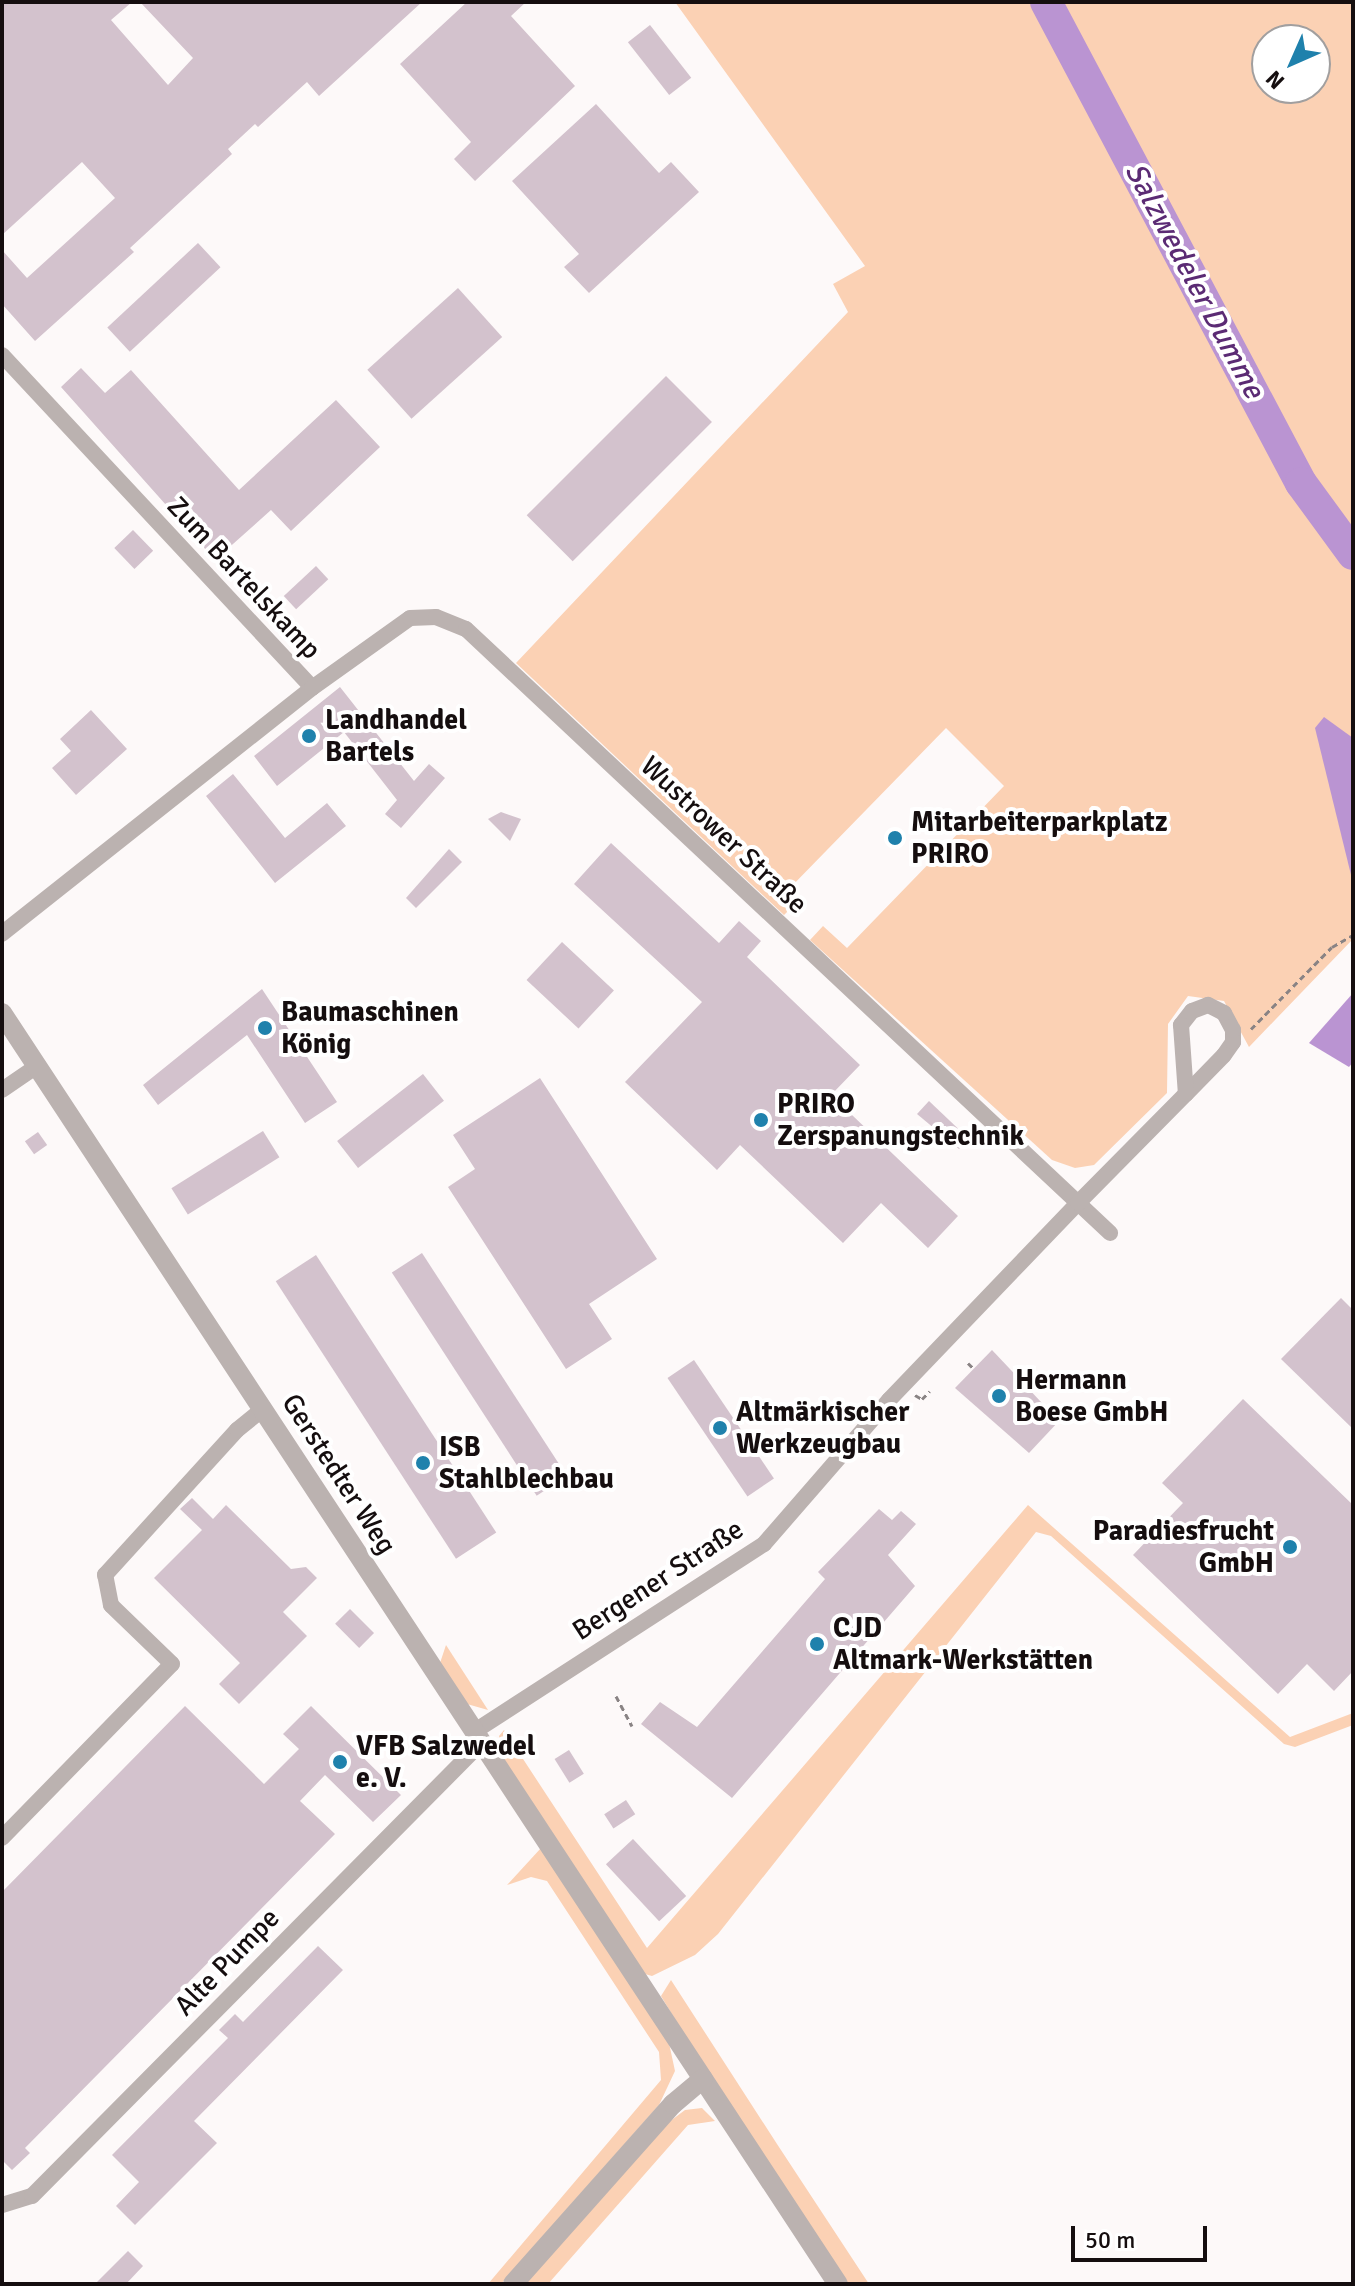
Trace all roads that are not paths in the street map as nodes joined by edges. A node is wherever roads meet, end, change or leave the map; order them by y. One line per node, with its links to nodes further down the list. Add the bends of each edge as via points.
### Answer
1 (2, 355): 2 (street, Zum Bartelskamp)
2 (312, 688): 3 (street, Zum Bartelskamp); 8 (street, Wustrower Straße, via 410,618 436,617 466,629)
3 (2, 934)
4 (2, 1013): 5 (street, Gerstedter Weg)
5 (37, 1066): 6 (street); 10 (street, Gerstedter Weg)
6 (2, 1090)
7 (1186, 1094): 7 (street, Bergener Straße, via 1233,1042 1224,1013 1208,1005 1192,1011 1181,1025); 8 (street, Bergener Straße)
8 (1078, 1203): 9 (street, Wustrower Straße); 11 (street, Bergener Straße, via 889,1400 764,1544)
9 (1110, 1233)
10 (263, 1409): 11 (street, Gerstedter Weg); 12 (street, via 237,1430 105,1575 111,1605 172,1664)
11 (478, 1736): 13 (street, Gerstedter Weg); 14 (street, Alte Pumpe, via 32,2196)
12 (2, 1838)
13 (703, 2079): 15 (street, via 673,2104); 16 (street, Gerstedter Weg)
14 (2, 2205)
15 (513, 2284)
16 (838, 2284)

